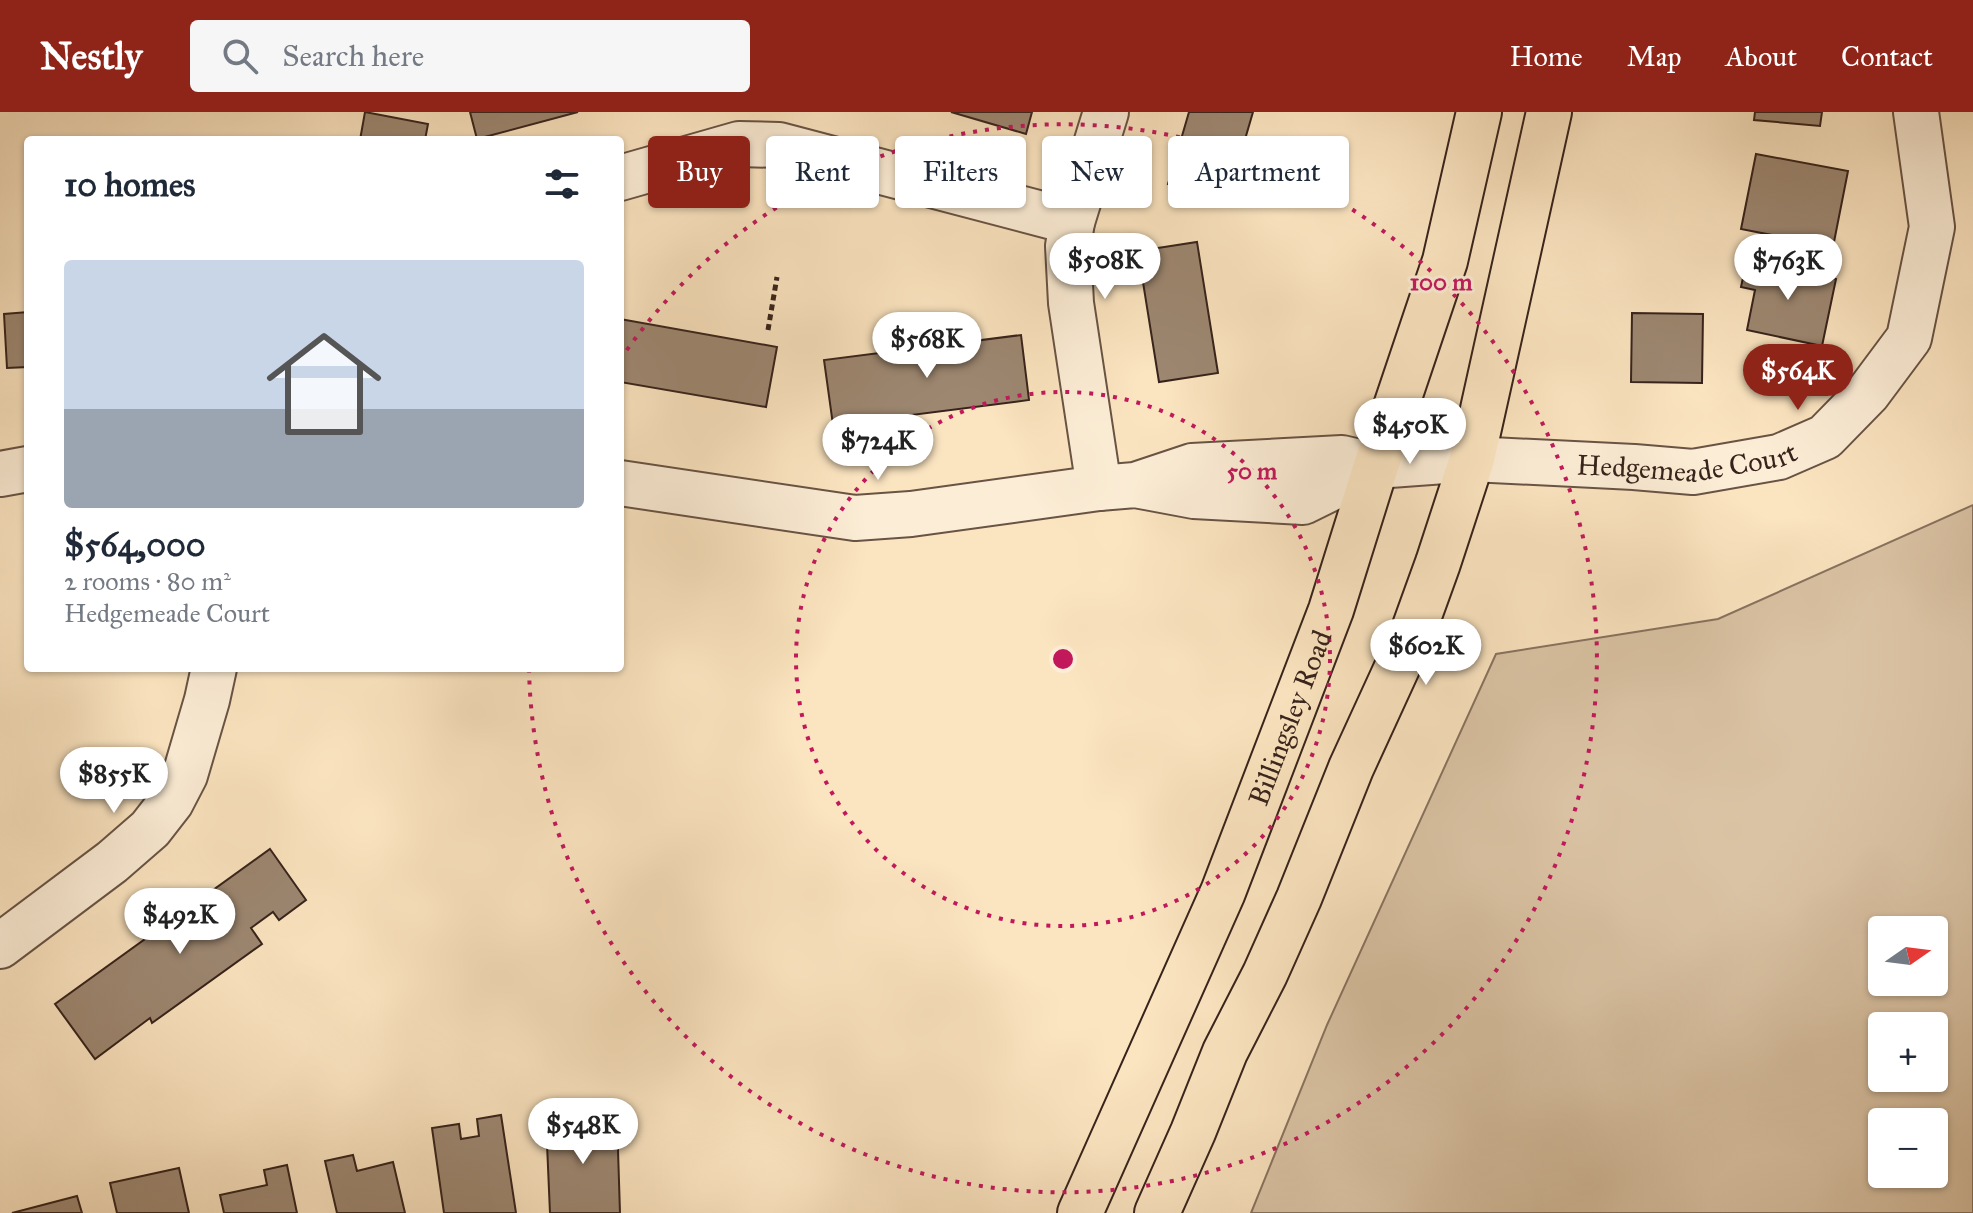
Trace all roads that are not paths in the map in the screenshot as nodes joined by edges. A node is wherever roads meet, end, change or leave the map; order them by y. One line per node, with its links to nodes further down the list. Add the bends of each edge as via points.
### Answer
1 (1106, 112): 6 (street)
2 (1479, 112): 8 (main road, Billingsley Road, via 1445,261)
3 (1549, 112): 7 (main road)
4 (1916, 112): 7 (street, Hedgemeade Court, via 1932,227 1909,338 1868,393 1825,437 1779,457 1693,472)
5 (624, 177): 6 (street, via 739,144 779,145)
6 (1072, 222): 12 (street, via 1069,293)
7 (1472, 459): 8 (street, Hedgemeade Court); 16 (main road, via 1412,635)
8 (1376, 466): 12 (street, via 1303,502); 15 (main road, Billingsley Road, via 1331,610 1223,892)
9 (24, 470): 10 (street)
10 (0, 474)
11 (624, 484): 12 (street, via 855,518)
12 (1117, 487)
13 (213, 672): 14 (street, via 185,775 150,829)
14 (0, 946)
15 (1080, 1213)
16 (1157, 1213)

